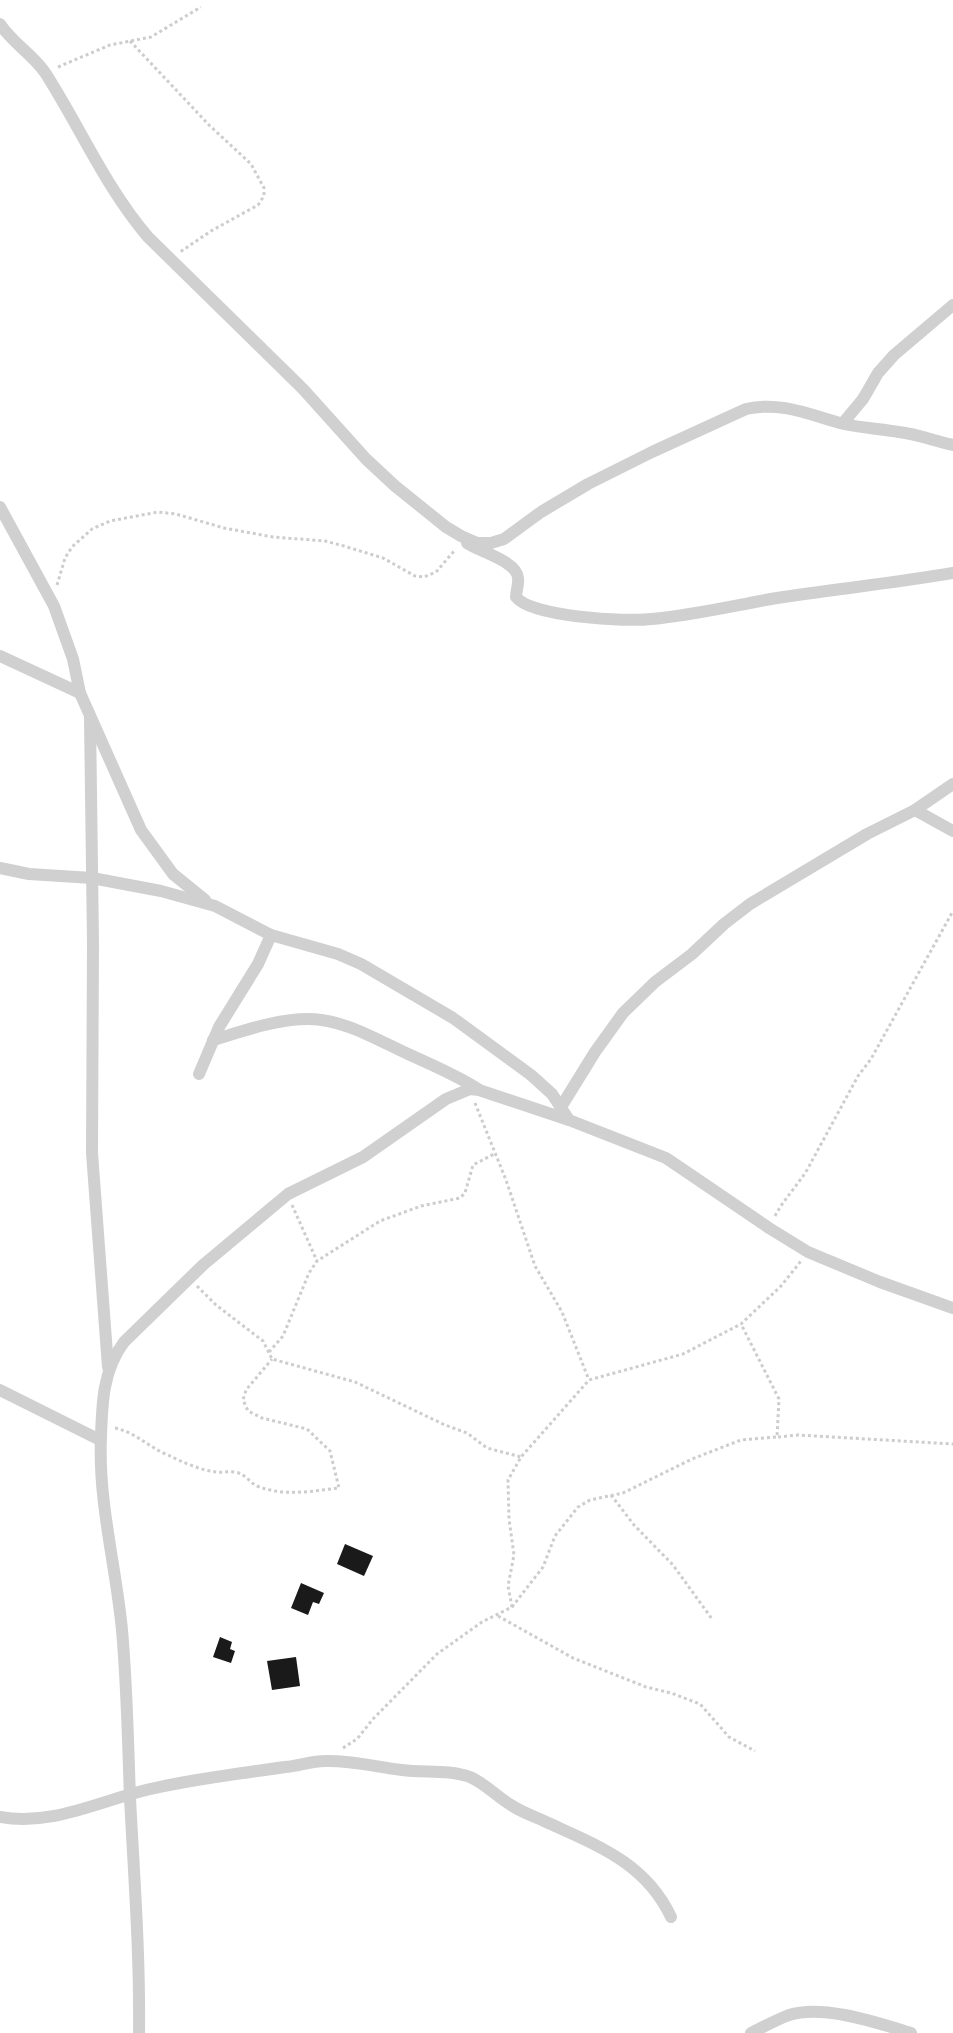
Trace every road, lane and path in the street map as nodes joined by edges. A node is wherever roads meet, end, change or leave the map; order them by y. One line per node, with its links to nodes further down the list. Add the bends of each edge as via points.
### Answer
1 (201, 7): 3 (path, via 150,37)
2 (0, 24): 4 (street)
3 (130, 41): 4 (path, via 110,45); 5 (path, via 251,164 264,188 258,205)
4 (46, 73): 5 (street, via 130,216)
5 (171, 259): 10 (street, via 303,389 366,459 426,512)
6 (953, 305): 7 (street, via 894,355)
7 (843, 423): 8 (street); 10 (street, via 783,407 746,409 588,484 504,539 477,543)
8 (953, 445)
9 (0, 507): 14 (street, via 54,606 73,659)
10 (462, 537): 11 (street, via 475,549 516,571 516,597 525,606 618,620 650,620); 12 (path, via 449,559 424,578 368,552 325,541 273,537 176,514 133,515 110,520 79,539 65,558)
11 (953, 573)
12 (57, 594)
13 (0, 656): 14 (street)
14 (80, 693): 15 (street)
15 (90, 718): 20 (street); 21 (street, via 141,830 173,874)
16 (953, 784): 17 (street)
17 (915, 810): 18 (street); 27 (street, via 867,834 750,904 724,924 623,1013)
18 (953, 831)
19 (0, 868): 20 (street)
20 (92, 878): 21 (street); 39 (street, via 92,1153)
21 (215, 906): 23 (street)
22 (953, 911): 31 (path, via 799,1184 784,1200)
23 (271, 934): 24 (street); 27 (street, via 338,954 386,978 453,1018 523,1069)
24 (213, 1040): 25 (street); 26 (street, via 282,1023 326,1021 376,1038 456,1075)
25 (199, 1074)
26 (475, 1089): 28 (street); 29 (path); 30 (street, via 446,1099 363,1156)
27 (561, 1107): 28 (street)
28 (569, 1120): 31 (street, via 666,1158)
29 (496, 1153): 33 (path, via 473,1165 460,1198 421,1206 380,1221); 40 (path, via 535,1266 562,1312)
30 (288, 1194): 33 (path); 34 (street)
31 (769, 1228): 32 (street)
32 (808, 1252): 35 (street); 36 (path, via 781,1286)
33 (317, 1261): 37 (path, via 283,1336)
34 (190, 1279): 37 (path, via 263,1341); 39 (street, via 124,1342)
35 (953, 1308)
36 (741, 1324): 40 (path, via 683,1354); 43 (path, via 779,1399)
37 (269, 1352): 38 (path)
38 (272, 1359): 42 (path, via 246,1390 243,1400 248,1411 307,1429 330,1452 339,1488 275,1491 255,1485 247,1476 235,1472 210,1471 184,1462 138,1436); 46 (path, via 355,1382 467,1433 487,1448)
39 (108, 1370): 42 (street)
40 (590, 1380): 46 (path)
41 (0, 1390): 44 (street)
42 (101, 1425): 44 (street)
43 (777, 1437): 45 (path); 47 (path, via 741,1440)
44 (100, 1440): 53 (street, via 102,1491 122,1628)
45 (953, 1444)
46 (521, 1456): 48 (path, via 508,1480 514,1555 508,1586)
47 (611, 1495): 48 (path, via 590,1500 567,1519 555,1536 543,1567); 50 (path, via 673,1565)
48 (512, 1607): 49 (path)
49 (498, 1616): 51 (path, via 573,1658 700,1704 729,1737); 52 (path, via 482,1622 437,1654 357,1739)
50 (712, 1619)
51 (755, 1751)
52 (324, 1761): 53 (street, via 206,1777); 55 (street, via 468,1776 512,1806 602,1848 635,1869 658,1892)
53 (130, 1794): 54 (street, via 52,1818); 56 (street, via 140,1971)
54 (0, 1817)
55 (671, 1917)
56 (139, 2033)
57 (751, 2033): 58 (street, via 790,2015 807,2012 861,2019)
58 (911, 2033)

